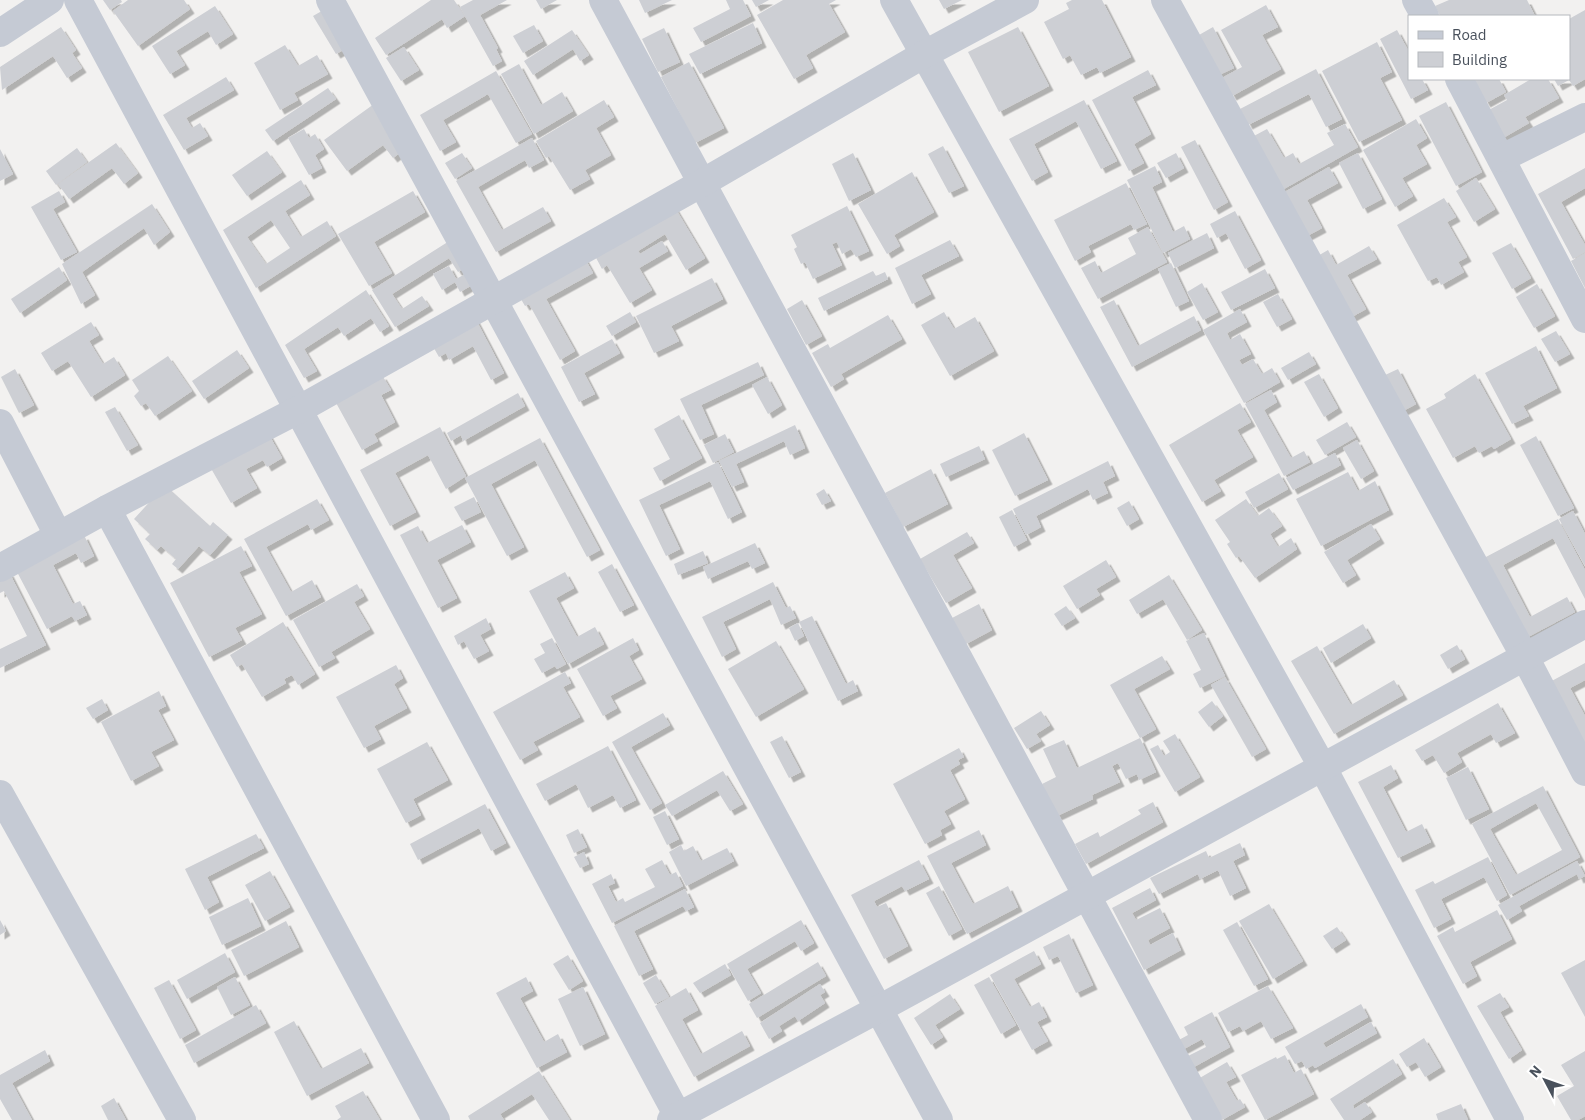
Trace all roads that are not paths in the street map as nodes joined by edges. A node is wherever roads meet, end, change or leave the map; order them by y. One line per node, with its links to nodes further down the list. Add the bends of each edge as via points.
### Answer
1 (50, 0): 10 (street)
2 (78, 0): 18 (street)
3 (330, 0): 16 (street)
4 (603, 0): 15 (street)
5 (894, 0): 11 (street)
6 (1025, 0): 11 (street)
7 (1165, 0): 24 (street)
8 (1416, 0): 9 (street)
9 (1424, 15)
10 (0, 33)
11 (923, 55): 15 (street); 25 (street)
12 (1460, 80): 14 (street)
13 (1585, 117): 14 (street)
14 (1502, 158): 17 (street)
15 (702, 183): 16 (street); 28 (street)
16 (494, 300): 18 (street); 29 (street)
17 (1585, 319)
18 (298, 410): 20 (street); 30 (street)
19 (0, 423): 21 (street)
20 (107, 509): 21 (street); 32 (street)
21 (58, 535): 22 (street)
22 (0, 568)
23 (1585, 624): 24 (street)
24 (1525, 657): 25 (street); 26 (street)
25 (1323, 768): 28 (street); 35 (street)
26 (1585, 772)
27 (0, 794): 31 (street)
28 (1086, 896): 29 (street); 34 (street)
29 (879, 1009): 30 (street); 33 (street)
30 (676, 1119)
31 (182, 1120)
32 (436, 1120)
33 (939, 1120)
34 (1208, 1120)
35 (1510, 1120)

